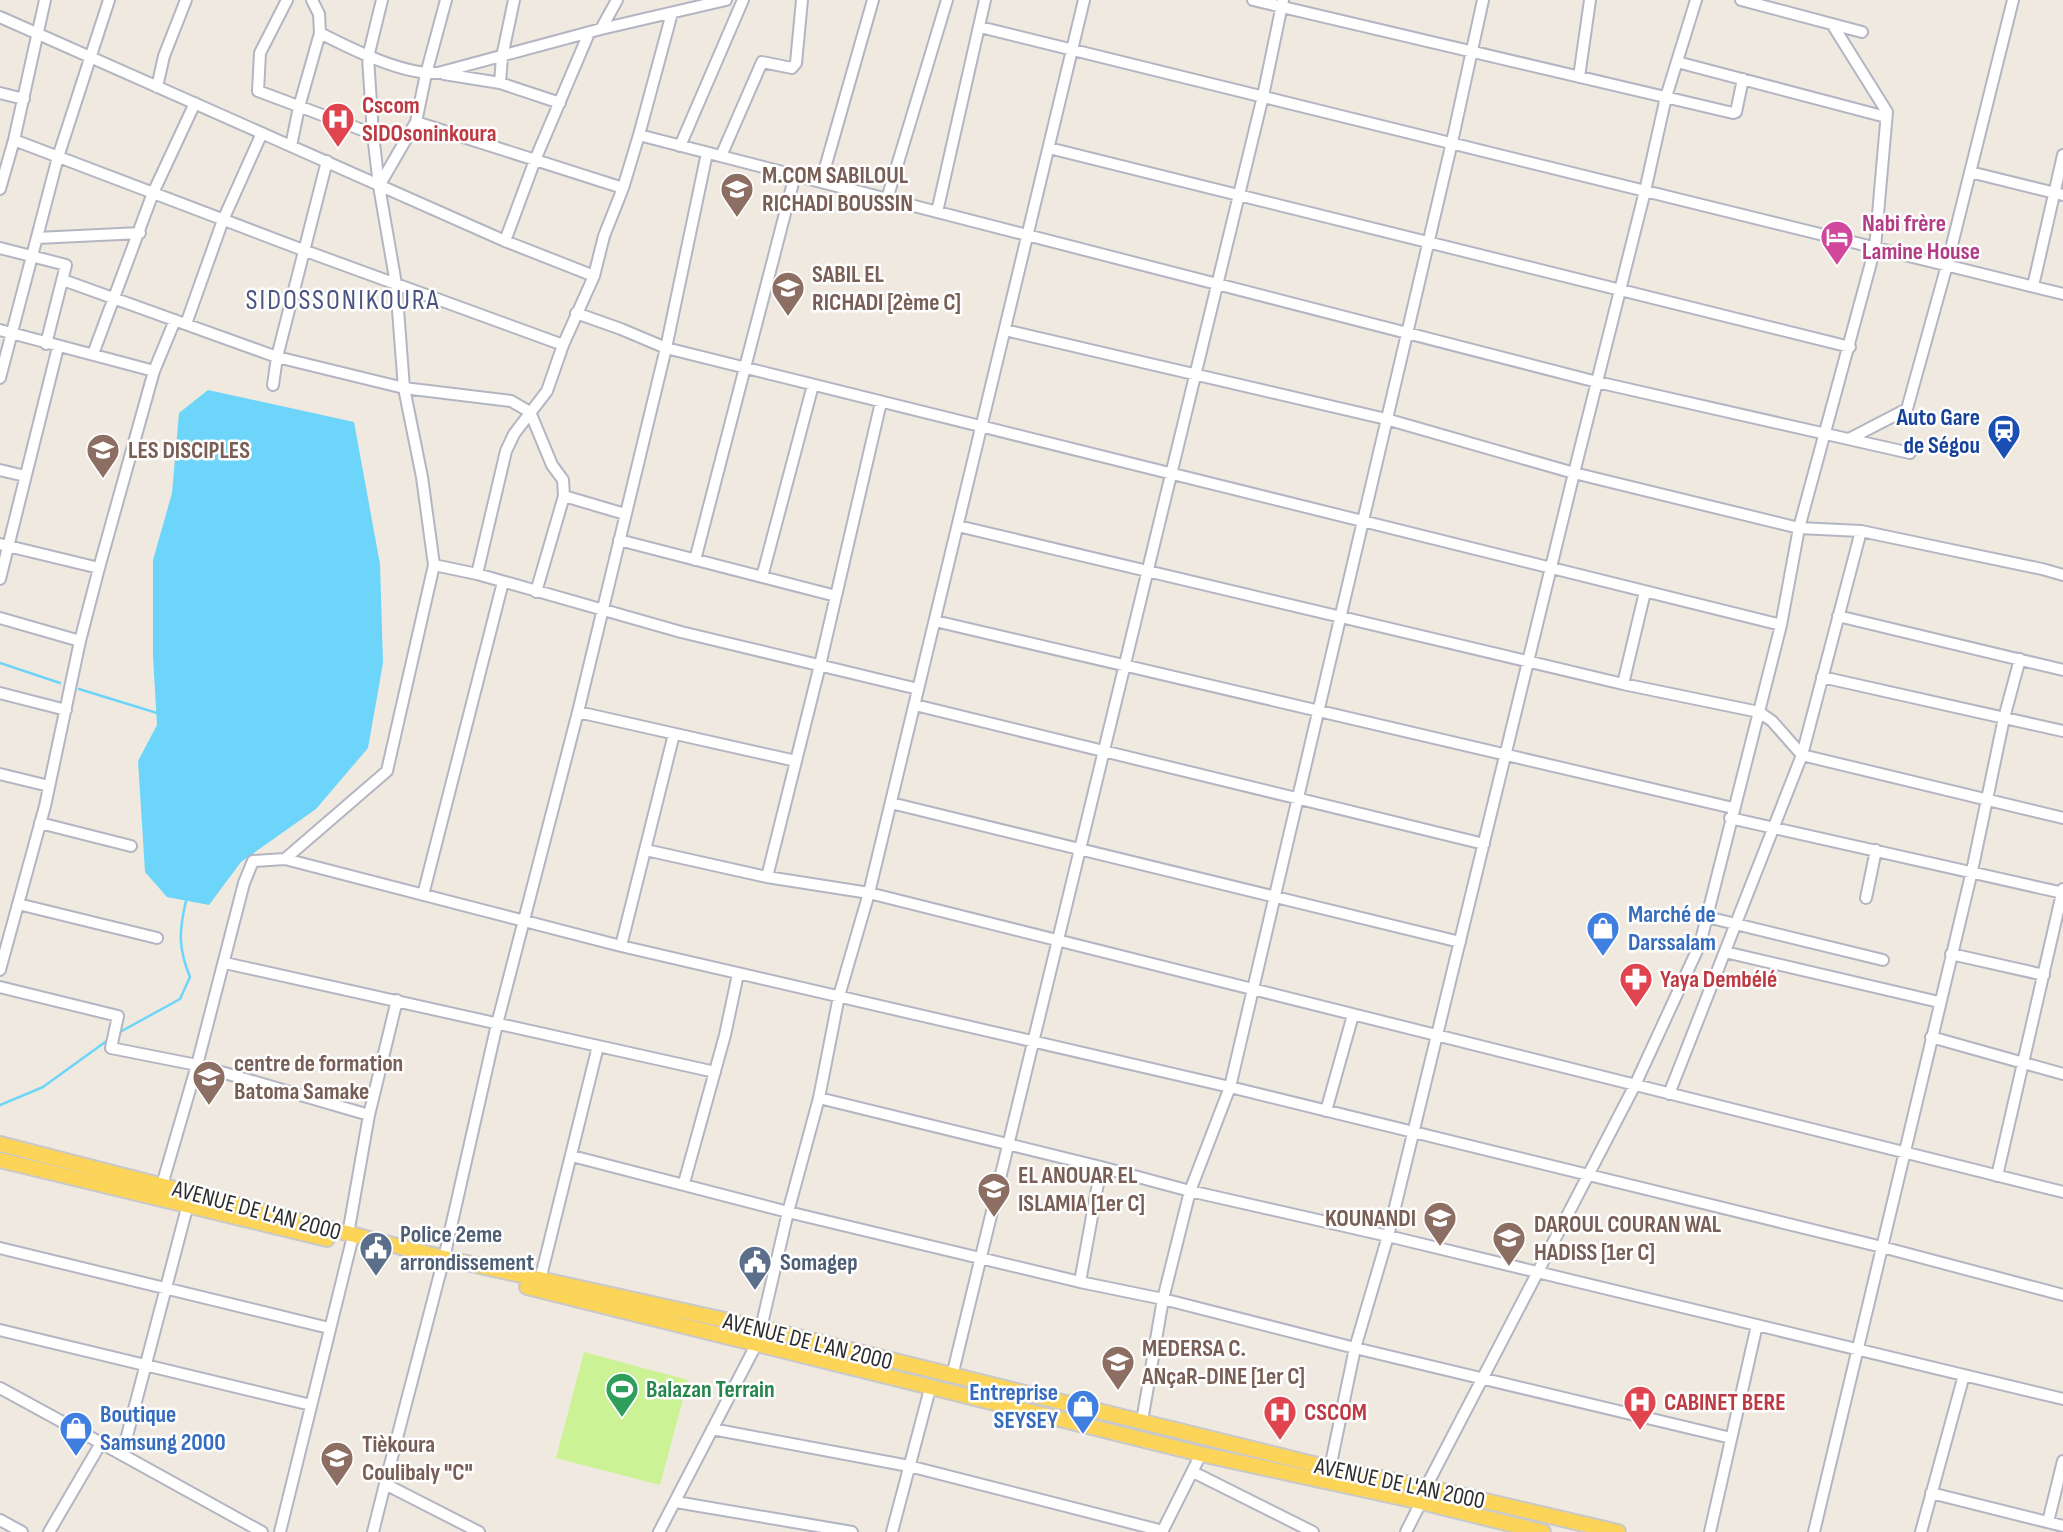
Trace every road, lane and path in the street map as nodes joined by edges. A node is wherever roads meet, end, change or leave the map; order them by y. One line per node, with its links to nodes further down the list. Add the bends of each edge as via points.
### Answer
1 (46, 0): 30 (street)
2 (109, 0): 35 (street)
3 (186, 0): 43 (street)
4 (287, 0): 50 (street, via 260,53 258,91)
5 (312, 0): 31 (street, via 319,14)
6 (382, 0): 36 (street)
7 (446, 0): 39 (street)
8 (514, 0): 37 (street)
9 (617, 0): 28 (street)
10 (726, 0): 24 (street)
11 (743, 0): 59 (street)
12 (802, 0): 63 (street, via 796,63 792,68 762,62)
13 (873, 0): 69 (street)
14 (947, 0): 77 (street)
15 (985, 0): 27 (street)
16 (1084, 0): 33 (street)
17 (1253, 0): 23 (street)
18 (1483, 0): 34 (street)
19 (1590, 0): 40 (street)
20 (1696, 0): 38 (street)
21 (1741, 0): 26 (street)
22 (2013, 0): 67 (street)
23 (1282, 3): 34 (street); 45 (street)
24 (672, 13): 28 (street); 55 (street)
25 (0, 17): 30 (street)
26 (1832, 24): 29 (street); 51 (street)
27 (980, 27): 33 (street); 78 (street)
28 (601, 29): 32 (street)
29 (1862, 32)
30 (40, 33): 35 (street); 47 (street)
31 (320, 33): 36 (street); 50 (street)
32 (589, 33): 37 (street); 49 (street)
33 (1072, 49): 45 (street); 60 (street)
34 (1471, 51): 40 (street); 57 (street)
35 (90, 56): 43 (street); 64 (street)
36 (368, 57): 39 (street); 54 (street)
37 (502, 57): 39 (street); 42 (street)
38 (1677, 62): 41 (street); 46 (street)
39 (432, 74): 42 (street); 52 (street)
40 (1579, 77): 46 (street)
41 (1743, 79): 46 (street, via 1733,113); 51 (street)
42 (500, 83): 49 (street)
43 (156, 87): 48 (street)
44 (0, 93): 47 (street)
45 (1262, 96): 57 (street); 76 (street)
46 (1666, 97): 73 (street)
47 (24, 99): 56 (street)
48 (195, 103): 53 (street); 74 (street)
49 (560, 103): 66 (street)
50 (299, 107): 54 (street); 58 (street)
51 (1886, 117): 86 (street)
52 (416, 122): 66 (street); 70 (street)
53 (262, 133): 58 (street); 79 (street)
54 (373, 134): 70 (street)
55 (639, 135): 59 (street); 71 (street)
56 (14, 140): 64 (street); 72 (street)
57 (1452, 142): 73 (street); 84 (street)
58 (291, 146): 65 (street)
59 (680, 146): 61 (street)
60 (1049, 148): 76 (street); 81 (street)
61 (707, 153): 63 (street); 108 (street)
62 (2063, 155): 75 (street)
63 (721, 156): 68 (street)
64 (58, 157): 74 (street); 82 (street)
65 (327, 160): 70 (street); 87 (street)
66 (535, 160): 71 (street); 83 (street)
67 (1970, 172): 75 (street); 89 (street)
68 (795, 175): 69 (street); 111 (street)
69 (821, 182): 77 (street)
70 (379, 186): 83 (street); 92 (street)
71 (623, 188): 90 (street)
72 (0, 189)
73 (1645, 191): 86 (street); 95 (street)
74 (153, 193): 79 (street); 80 (street)
75 (2058, 194): 94 (street)
76 (1237, 196): 84 (street); 93 (street)
77 (887, 199): 78 (street)
78 (937, 212): 81 (street)
79 (223, 220): 87 (street); 99 (street)
80 (139, 233): 82 (street); 97 (street)
81 (1029, 236): 93 (street); 101 (street)
82 (37, 238): 88 (street)
83 (505, 241): 90 (street)
84 (1427, 242): 95 (street); 102 (street)
85 (0, 248): 88 (street)
86 (1875, 248): 89 (street); 107 (street)
87 (303, 250): 92 (street); 110 (street)
88 (31, 257): 91 (street, via 66,265); 103 (street)
89 (1947, 265): 94 (street); 124 (street, via 1907,409)
90 (594, 276): 98 (street)
91 (64, 280): 97 (street); 104 (street)
92 (396, 284): 105 (street); 118 (street)
93 (1216, 284): 102 (street); 113 (street)
94 (2032, 286): 96 (street)
95 (1619, 290): 107 (street); 115 (street)
96 (2063, 294)
97 (114, 298): 99 (street); 109 (street)
98 (576, 313): 105 (street); 108 (street)
99 (181, 322): 110 (street); 112 (street)
100 (0, 330): 103 (street)
101 (1005, 330): 113 (street); 122 (street)
102 (1406, 333): 115 (street); 121 (street)
103 (13, 334): 104 (street); 114 (street)
104 (46, 344): 106 (street)
105 (563, 345): 120 (street, via 547,391)
106 (58, 347): 109 (street); 129 (street)
107 (1850, 347): 123 (street)
108 (666, 348): 111 (street); 131 (street)
109 (93, 354): 112 (street)
110 (277, 357): 116 (street); 118 (street)
111 (743, 368): 117 (street); 138 (street)
112 (154, 371): 140 (street)
113 (1193, 375): 121 (street); 128 (street)
114 (0, 378)
115 (1597, 382): 123 (street); 127 (street)
116 (272, 384)
117 (813, 385): 119 (street); 145 (street)
118 (404, 388): 120 (street, via 511,401); 139 (street)
119 (881, 402): 122 (street); 150 (street)
120 (530, 412): 130 (street, via 563,480); 143 (street, via 506,451)
121 (1386, 419): 127 (street); 132 (street)
122 (982, 428): 128 (street); 133 (street)
123 (1824, 433): 124 (street); 134 (street)
124 (1849, 439): 125 (street)
125 (1910, 453)
126 (0, 470): 129 (street)
127 (1574, 473): 134 (street); 141 (street)
128 (1170, 474): 132 (street); 142 (street)
129 (25, 476): 137 (street)
130 (564, 496): 131 (street); 148 (street)
131 (625, 514): 136 (street)
132 (1363, 519): 141 (street); 153 (street)
133 (958, 526): 142 (street); 155 (street)
134 (1799, 528): 135 (street); 156 (street)
135 (1861, 531): 144 (street); 152 (street)
136 (619, 540): 138 (street); 151 (street)
137 (4, 545): 140 (street); 146 (street)
138 (695, 560): 145 (street)
139 (434, 565): 143 (street); 193 (street, via 387,771)
140 (99, 568): 157 (street)
141 (1551, 568): 149 (street); 159 (street)
142 (1146, 572): 153 (street); 160 (street)
143 (477, 575): 147 (street)
144 (2063, 575)
145 (762, 577): 150 (street)
146 (0, 579)
147 (503, 582): 148 (street); 198 (street)
148 (536, 592): 151 (street)
149 (1645, 592): 156 (street); 164 (street)
150 (836, 596): 161 (street)
151 (602, 610): 161 (street); 170 (street)
152 (1838, 616): 158 (street); 163 (street)
153 (1340, 617): 159 (street); 169 (street)
154 (0, 618): 157 (street)
155 (935, 621): 160 (street); 165 (street)
156 (1781, 625): 171 (street)
157 (80, 641): 168 (street)
158 (2020, 659): 162 (street); 172 (street)
159 (1529, 662): 164 (street); 176 (street)
160 (1124, 665): 169 (street); 175 (street)
161 (820, 666): 165 (street); 178 (street)
162 (2063, 670)
163 (1822, 677): 172 (street); 177 (street)
164 (1623, 684): 171 (street)
165 (918, 689): 167 (street)
166 (0, 693): 168 (street)
167 (915, 705): 175 (street); 183 (street)
168 (66, 710): 180 (street)
169 (1318, 710): 176 (street); 181 (street)
170 (578, 712): 174 (street); 203 (street)
171 (1759, 712): 177 (street); 184 (street)
172 (2004, 718): 173 (street); 182 (street)
173 (2063, 731)
174 (674, 734): 178 (street); 190 (street)
175 (1103, 751): 181 (street); 191 (street)
176 (1506, 754): 184 (street); 188 (street)
177 (1802, 755): 182 (street); 187 (street)
178 (796, 761): 195 (street)
179 (0, 774): 180 (street)
180 (49, 786): 186 (street)
181 (1297, 798): 188 (street); 199 (street)
182 (1987, 800): 185 (street); 194 (street)
183 (891, 803): 191 (street); 197 (street)
184 (1732, 813): 187 (street); 202 (street)
185 (2063, 818)
186 (40, 824): 189 (street); 201 (street)
187 (1773, 828): 192 (street); 204 (street)
188 (1484, 844): 207 (street)
189 (131, 845)
190 (646, 850): 195 (street); 208 (street)
191 (1079, 850): 199 (street); 206 (street)
192 (1876, 850): 194 (street); 200 (street)
193 (285, 859): 198 (street); 212 (street, via 253,861)
194 (1972, 871): 196 (street); 210 (street)
195 (767, 877): 197 (street)
196 (2063, 891): 215 (street)
197 (869, 893): 206 (street); 218 (street)
198 (423, 895): 203 (street)
199 (1274, 896): 207 (street); 217 (street)
200 (1866, 898)
201 (18, 904): 205 (street); 213 (street)
202 (1707, 917): 204 (street); 231 (street, via 1700,944)
203 (523, 921): 208 (street); 222 (street)
204 (1736, 924): 209 (street); 211 (street)
205 (157, 937)
206 (1056, 941): 217 (street); 225 (street)
207 (1460, 942): 223 (street)
208 (621, 946): 214 (street)
209 (1725, 952): 220 (street); 233 (street)
210 (1951, 954): 215 (street); 220 (street)
211 (1883, 960)
212 (225, 963): 219 (street); 228 (street)
213 (0, 970)
214 (738, 974): 218 (street); 229 (street)
215 (2044, 975): 227 (street)
216 (0, 987): 228 (street, via 118,1016 111,1048)
217 (1253, 989): 221 (street); 232 (street)
218 (839, 996): 225 (street); 234 (street)
219 (397, 1000): 222 (street); 236 (street)
220 (1939, 1002): 224 (street)
221 (1353, 1015): 223 (street); 235 (street)
222 (497, 1024): 226 (street); 257 (street)
223 (1437, 1036): 231 (street); 237 (street)
224 (1931, 1037): 227 (street); 240 (street)
225 (1032, 1040): 232 (street); 239 (street)
226 (598, 1045): 229 (street); 241 (street)
227 (2023, 1062): 230 (street); 245 (street)
228 (197, 1065): 236 (street); 247 (street)
229 (715, 1072): 246 (street)
230 (2063, 1074)
231 (1634, 1085): 233 (street); 244 (street)
232 (1230, 1087): 235 (street); 248 (street)
233 (1669, 1094): 240 (street)
234 (819, 1098): 239 (street); 251 (street)
235 (1326, 1111): 237 (street)
236 (369, 1115): 253 (street)
237 (1412, 1132): 244 (street); 252 (street)
238 (0, 1144): 247 (main road, AVENUE DE L'AN 2000)
239 (1008, 1144): 243 (street); 256 (street)
240 (1904, 1153): 245 (street); 254 (street)
241 (572, 1156): 246 (street); 259 (street)
242 (0, 1160): 250 (main road, AVENUE DE L'AN 2000)
243 (1101, 1167): 248 (street); 260 (street)
244 (1586, 1175): 254 (street); 258 (street)
245 (1997, 1176): 249 (street)
246 (684, 1184): 251 (street)
247 (162, 1185): 253 (main road, AVENUE DE L'AN 2000)
248 (1191, 1191): 252 (street); 263 (street)
249 (2063, 1192)
250 (188, 1204): 253 (main road, AVENUE DE L'AN 2000); 261 (street)
251 (788, 1212): 256 (street); 266 (street)
252 (1388, 1236): 258 (street); 269 (street)
253 (349, 1239): 257 (main road, AVENUE DE L'AN 2000); 265 (street)
254 (1882, 1247): 262 (street); 270 (street)
255 (0, 1248): 261 (street)
256 (980, 1258): 260 (street); 273 (street)
257 (443, 1262): 259 (main road, AVENUE DE L'AN 2000); 268 (main road, AVENUE DE L'AN 2000); 289 (street)
258 (1538, 1272): 264 (street); 274 (street)
259 (540, 1280): 266 (main road, AVENUE DE L'AN 2000)
260 (1080, 1282): 263 (street)
261 (166, 1288): 265 (street); 271 (street)
262 (2063, 1295)
263 (1163, 1298): 269 (street); 279 (street)
264 (1757, 1325): 270 (street); 281 (street)
265 (329, 1328): 278 (street)
266 (761, 1328): 268 (street); 273 (main road, AVENUE DE L'AN 2000)
267 (0, 1330): 271 (street)
268 (757, 1343): 275 (main road, AVENUE DE L'AN 2000); 280 (street)
269 (1355, 1348): 274 (street); 287 (street)
270 (1857, 1349): 272 (street); 314 (street)
271 (145, 1366): 278 (street); 284 (street)
272 (1964, 1374): 277 (street); 291 (street)
273 (952, 1376): 279 (main road, AVENUE DE L'AN 2000)
274 (1481, 1378): 281 (street); 290 (street)
275 (931, 1385): 283 (main road, AVENUE DE L'AN 2000); 286 (street)
276 (0, 1388): 282 (street)
277 (2063, 1398)
278 (311, 1405): 303 (street)
279 (1142, 1421): 287 (main road, AVENUE DE L'AN 2000)
280 (712, 1429): 286 (street); 292 (street)
281 (1731, 1438): 313 (street)
282 (101, 1443): 284 (street); 301 (street)
283 (1201, 1454): 288 (street); 293 (main road, AVENUE DE L'AN 2000)
284 (122, 1455): 302 (street)
285 (2063, 1461): 295 (street)
286 (909, 1466): 299 (street); 308 (street)
287 (1330, 1468): 290 (main road, AVENUE DE L'AN 2000)
288 (1193, 1472): 299 (street); 309 (street)
289 (384, 1483): 304 (street); 305 (street)
290 (1426, 1487): 293 (street); 312 (main road, AVENUE DE L'AN 2000)
291 (1931, 1493): 295 (street); 315 (street)
292 (676, 1502): 297 (street); 306 (street)
293 (1421, 1502): 298 (main road, AVENUE DE L'AN 2000); 310 (street)
294 (0, 1522): 300 (street)
295 (2048, 1522): 296 (street)
296 (2063, 1525)
297 (828, 1529): 307 (street)
298 (1515, 1529): 311 (main road, AVENUE DE L'AN 2000)
299 (1163, 1531)
300 (22, 1532)
301 (49, 1532)
302 (262, 1532)
303 (280, 1532)
304 (373, 1532)
305 (479, 1532)
306 (659, 1532)
307 (852, 1532)
308 (892, 1532)
309 (1313, 1532)
310 (1406, 1532)
311 (1543, 1532)
312 (1618, 1532)
313 (1710, 1532)
314 (1814, 1532)
315 (1921, 1532)

